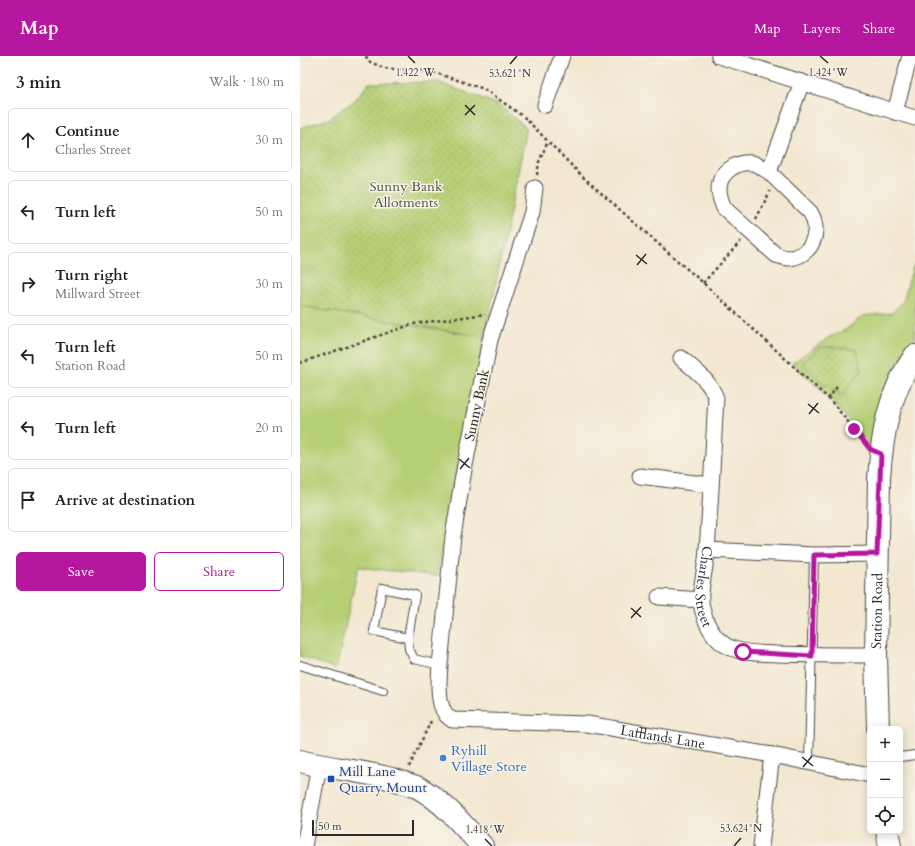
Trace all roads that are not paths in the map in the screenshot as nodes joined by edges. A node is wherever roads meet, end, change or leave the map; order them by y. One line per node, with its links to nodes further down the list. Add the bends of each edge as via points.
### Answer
1 (562, 56): 5 (street)
2 (719, 56): 4 (street)
3 (910, 56): 6 (street)
4 (802, 82): 6 (street); 8 (street)
5 (545, 105)
6 (895, 112): 7 (street)
7 (915, 118)
8 (769, 172): 8 (street, via 815,219 813,242 805,251 793,257 776,255 724,208 719,198 721,179 728,169 753,163)
9 (535, 188): 23 (street, Sunny Bank, via 532,212 490,340 464,470 453,536)
10 (915, 356): 15 (street, Station Road, via 896,390 887,417 881,454)
11 (681, 358): 13 (street, Charles Street, via 706,379 716,398)
12 (640, 476): 13 (street)
13 (710, 485): 14 (street, Charles Street)
14 (707, 550): 16 (street); 18 (street, Charles Street)
15 (877, 554): 16 (street); 20 (street, Station Road)
16 (814, 555): 21 (lane)
17 (659, 597): 18 (street)
18 (701, 600): 21 (street, Charles Street, via 704,618 714,636 731,648 743,652)
19 (408, 638): 19 (lane, via 416,595 382,588 374,631); 23 (lane, via 408,649 414,659)
20 (876, 655): 21 (street, Charles Street); 26 (street, Station Road)
21 (812, 656): 30 (lane)
22 (300, 664): 24 (lane)
23 (440, 665): 25 (street, Sunny Bank, via 441,704 444,713)
24 (383, 691)
25 (452, 720): 27 (street, Lafflands Lane, via 587,724)
26 (878, 726)
27 (772, 755): 30 (street, Lafflands Lane); 36 (street)
28 (915, 755): 29 (lane)
29 (903, 757)
30 (809, 763): 32 (street, Lafflands Lane)
31 (310, 764): 34 (street); 35 (street, via 392,778 418,788 445,808)
32 (867, 774)
33 (888, 834): 37 (street)
34 (303, 843)
35 (482, 846)
36 (761, 846)
37 (890, 846)

